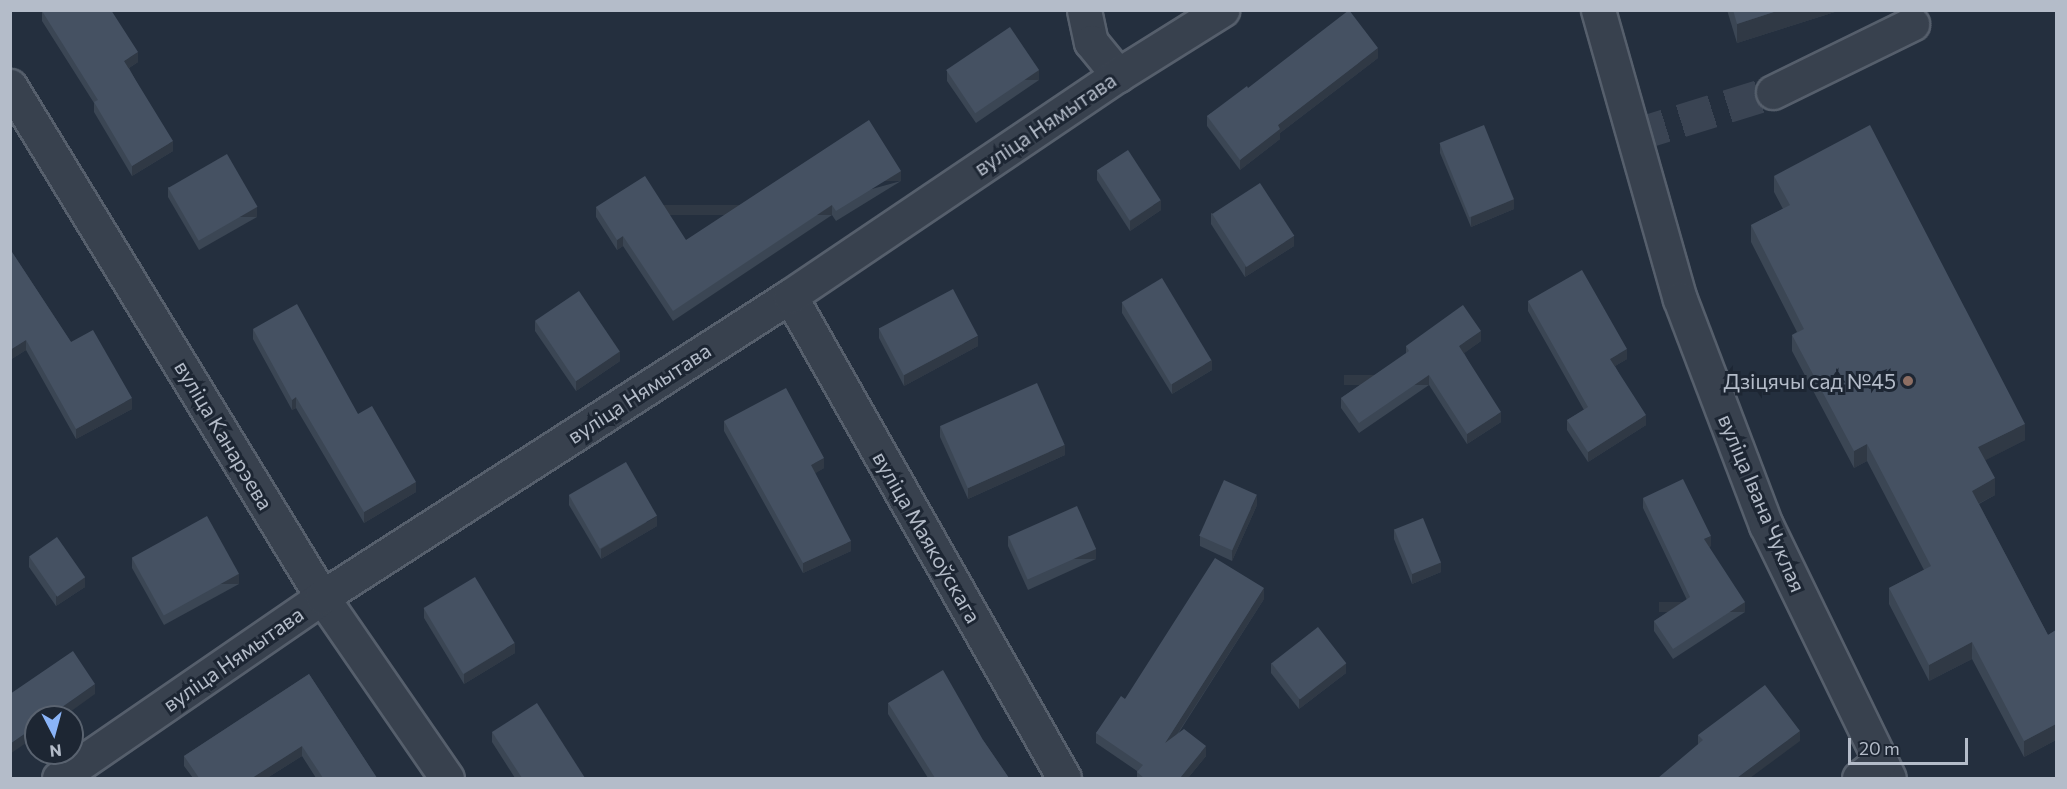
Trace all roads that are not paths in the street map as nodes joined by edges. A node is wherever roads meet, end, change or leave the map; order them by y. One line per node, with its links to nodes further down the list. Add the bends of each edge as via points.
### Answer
1 (1084, 10): 5 (street, via 1091,42)
2 (1222, 10): 5 (street, вуліца Нямытава)
3 (1598, 10): 10 (street, вуліца Івана Чуклая, via 1680,299 1766,525)
4 (1912, 24): 7 (street)
5 (1118, 75): 8 (street, вуліца Нямытава)
6 (10, 86): 9 (street, вуліца Канарэева)
7 (1773, 92)
8 (790, 296): 9 (street, вуліца Нямытава); 13 (street, вуліца Маякоўскага)
9 (322, 597): 11 (street, вуліца Нямытава); 12 (street, вуліца Канарэева)
10 (1876, 773)
11 (59, 778)
12 (447, 778)
13 (1064, 778)

